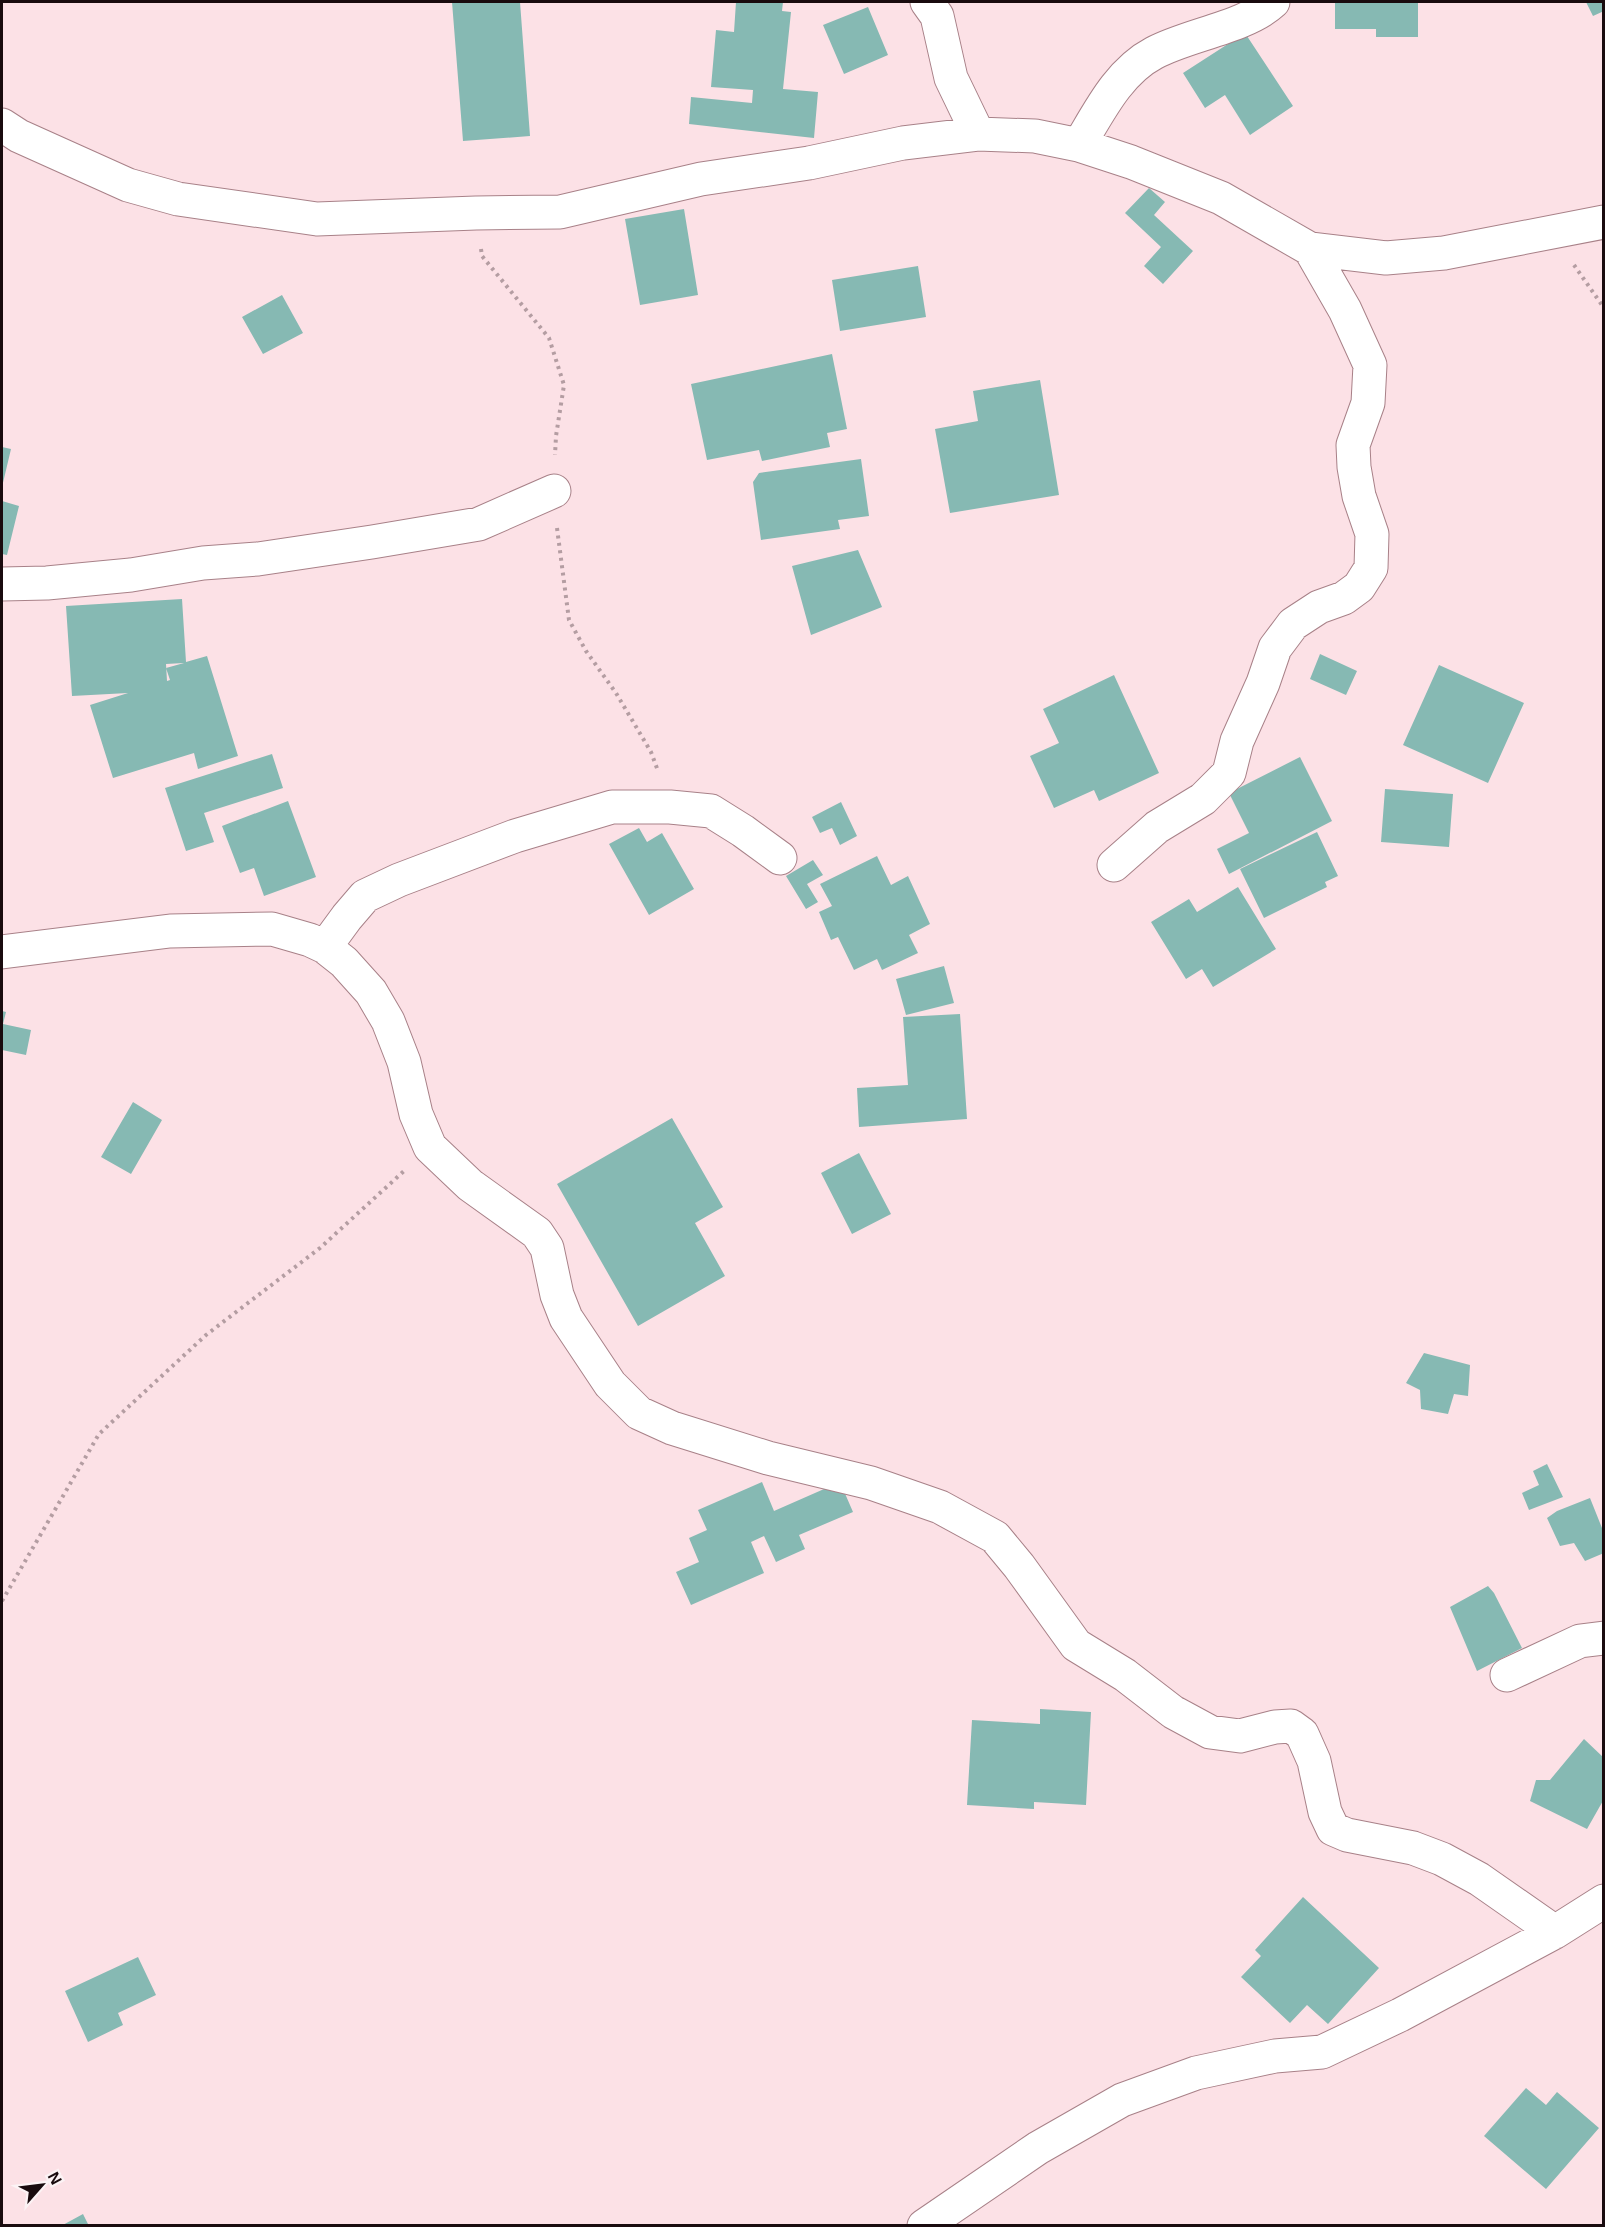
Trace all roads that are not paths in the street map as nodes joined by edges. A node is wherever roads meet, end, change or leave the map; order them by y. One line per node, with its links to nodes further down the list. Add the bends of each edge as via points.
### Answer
1 (927, 2): 4 (street, via 937,16 951,78)
2 (1273, 2): 5 (street, via 1246,17 1154,52 1134,67 1110,95)
3 (2, 125): 4 (street, via 128,185 178,199 317,219 560,212 701,179 809,163 903,143)
4 (978, 134): 5 (street, via 1035,136)
5 (1079, 145): 7 (street, via 1221,198)
6 (1604, 222): 7 (street, via 1444,253 1386,258)
7 (1310, 249): 11 (street, via 1345,310 1370,365 1368,403 1353,445 1359,496 1372,534 1371,568 1359,587 1293,624 1275,648 1228,773 1203,799 1157,827)
8 (554, 491): 9 (street, via 479,524 131,575)
9 (2, 584)
10 (780, 858): 12 (street, via 711,811 612,807 515,836 365,896)
11 (1114, 865)
12 (325, 947): 13 (street, via 272,929 170,931); 17 (street, via 370,992 388,1021 430,1148 470,1185 543,1239 566,1318 610,1384 639,1413 672,1428 758,1454 891,1489 940,1507 995,1537 1076,1645 1125,1675 1173,1712 1210,1732 1240,1736 1291,1726 1302,1734 1314,1761 1324,1812 1333,1829 1442,1859 1479,1879)
13 (2, 952)
14 (1604, 1638): 15 (street, via 1580,1641)
15 (1507, 1675)
16 (1604, 1901): 17 (street)
17 (1555, 1932): 18 (street, via 1322,2052 1275,2056 1196,2073 1122,2100 1038,2148)
18 (924, 2226)

